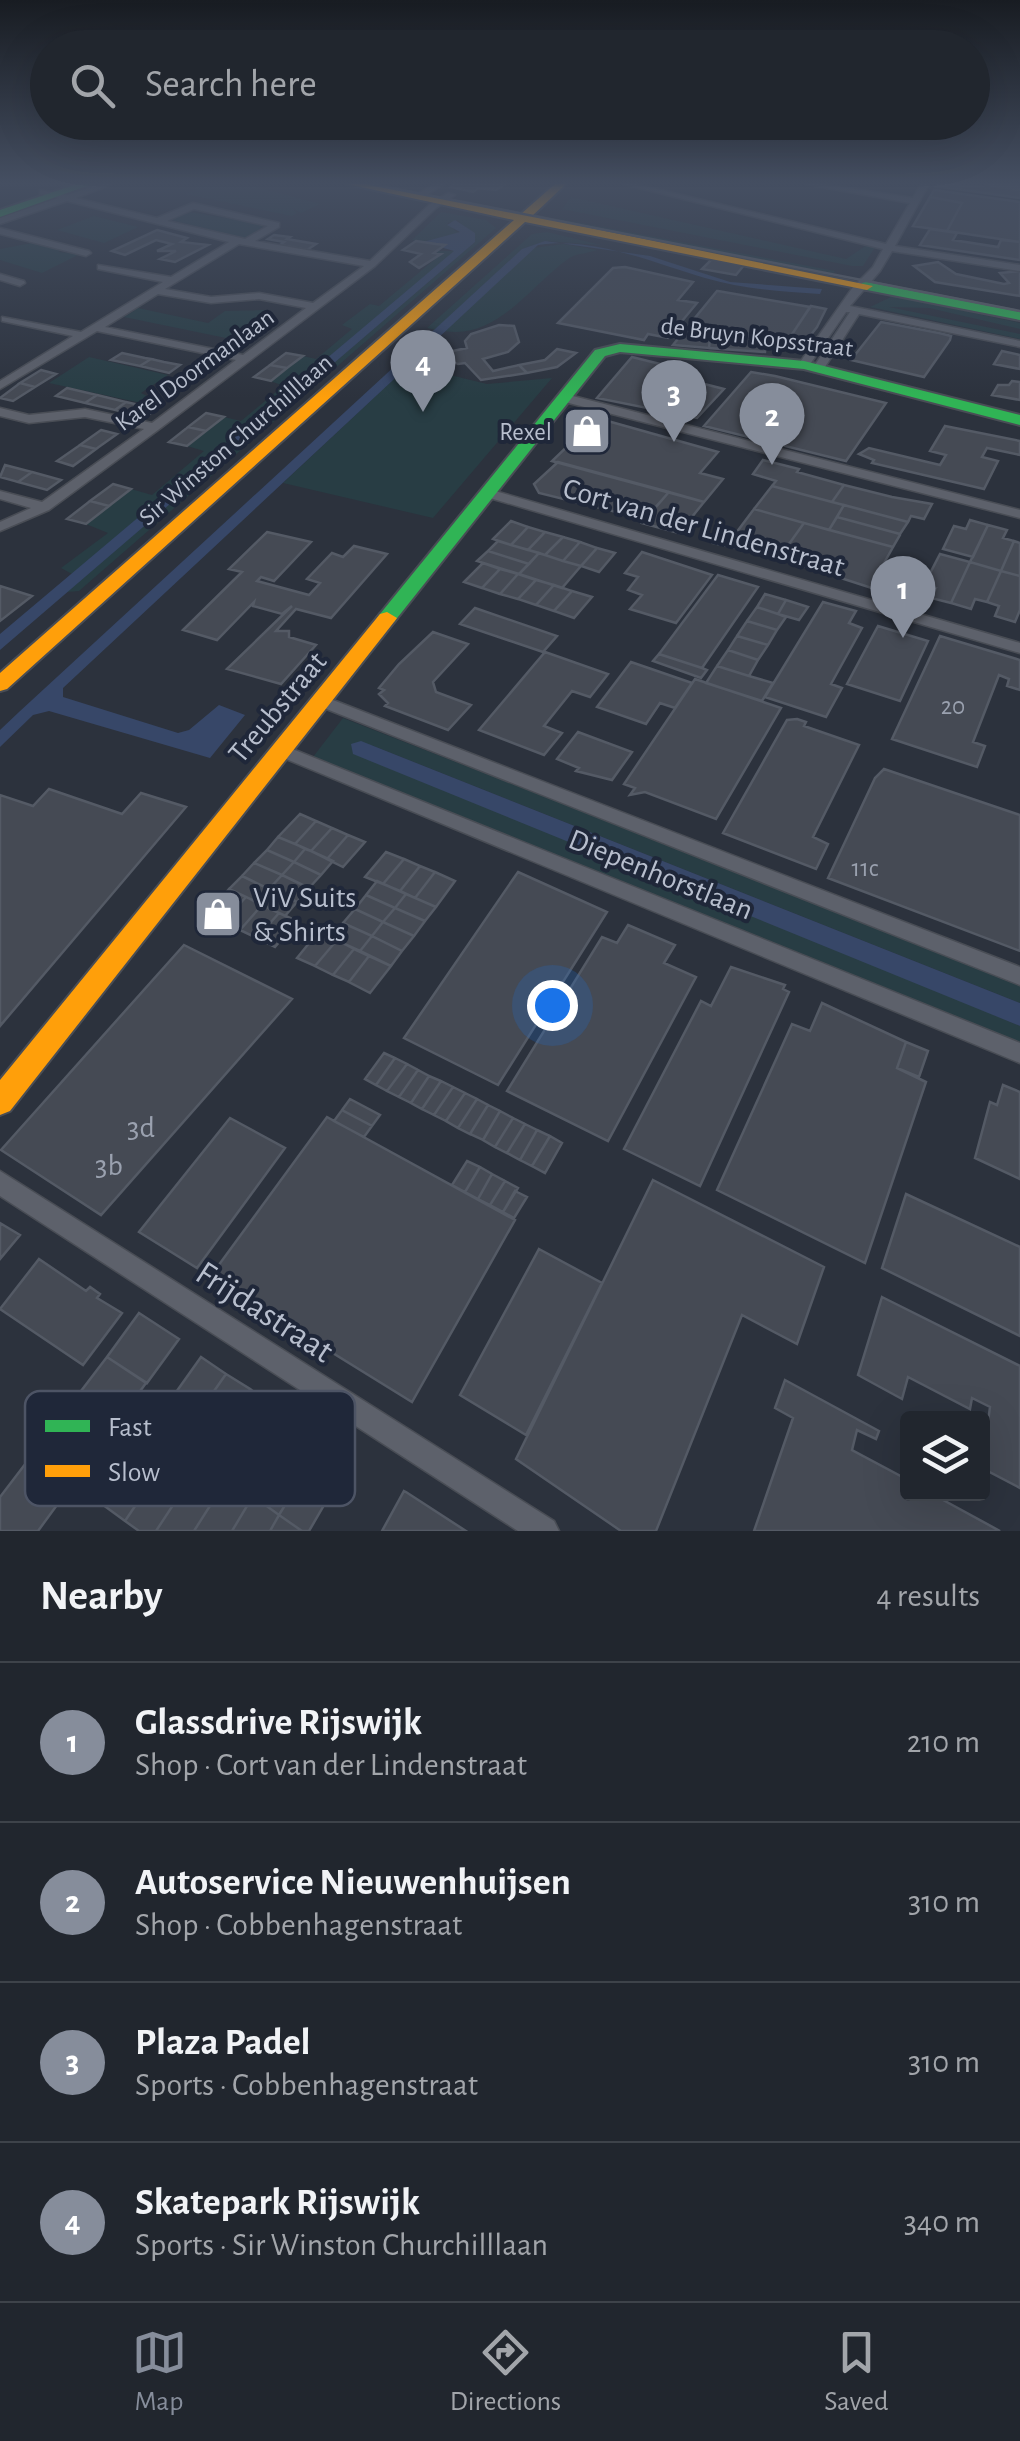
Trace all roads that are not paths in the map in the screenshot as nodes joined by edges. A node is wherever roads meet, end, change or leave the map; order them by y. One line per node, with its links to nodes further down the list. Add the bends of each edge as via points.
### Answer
1 (219, 255): 12 (street)
2 (321, 255): 8 (street)
3 (379, 255): 8 (street, Karel Doormanlaan)
4 (483, 255): 38 (street, Sir Winston Churchilllaan)
5 (743, 255): 13 (street)
6 (882, 255): 13 (street)
7 (940, 255): 10 (street)
8 (372, 264): 17 (street, Karel Doormanlaan)
9 (100, 267): 12 (street)
10 (1020, 268)
11 (0, 278): 14 (street)
12 (174, 281): 15 (street)
13 (869, 282): 16 (street); 18 (street); 19 (street)
14 (20, 283)
15 (158, 291): 17 (street, via 211,300 259,296); 21 (street)
16 (1020, 306)
17 (315, 307): 25 (street, Karel Doormanlaan)
18 (850, 309): 23 (street); 26 (street)
19 (1020, 316)
20 (6, 319): 22 (street)
21 (96, 328): 22 (street); 25 (street)
22 (82, 336): 27 (street)
23 (1020, 344)
24 (603, 352): 26 (street, de Bruyn Kopsstraat, via 620,348); 28 (street, Treubstraat)
25 (246, 359): 31 (street, Karel Doormanlaan)
26 (811, 367): 30 (street, de Bruyn Kopsstraat)
27 (0, 386)
28 (565, 398): 32 (street, Treubstraat); 35 (street)
29 (0, 412): 31 (street, via 29,419 85,413)
30 (1020, 420)
31 (154, 427): 34 (street, Karel Doormanlaan)
32 (488, 493): 37 (street, Cort van der Lindenstraat); 39 (street, Treubstraat)
33 (0, 495): 34 (street)
34 (44, 507): 36 (street, Karel Doormanlaan)
35 (1020, 514)
36 (0, 527)
37 (1020, 648)
38 (0, 684)
39 (320, 700): 40 (street, Treubstraat); 41 (street, Diepenhorstlaan)
40 (280, 750): 42 (street, Diepenhorstlaan); 43 (street, Treubstraat)
41 (1020, 976)
42 (1020, 1053)
43 (0, 1102)
44 (0, 1182): 45 (street, Frijdastraat)
45 (326, 1391)
46 (355, 1410): 47 (street, Frijdastraat)
47 (544, 1531)

